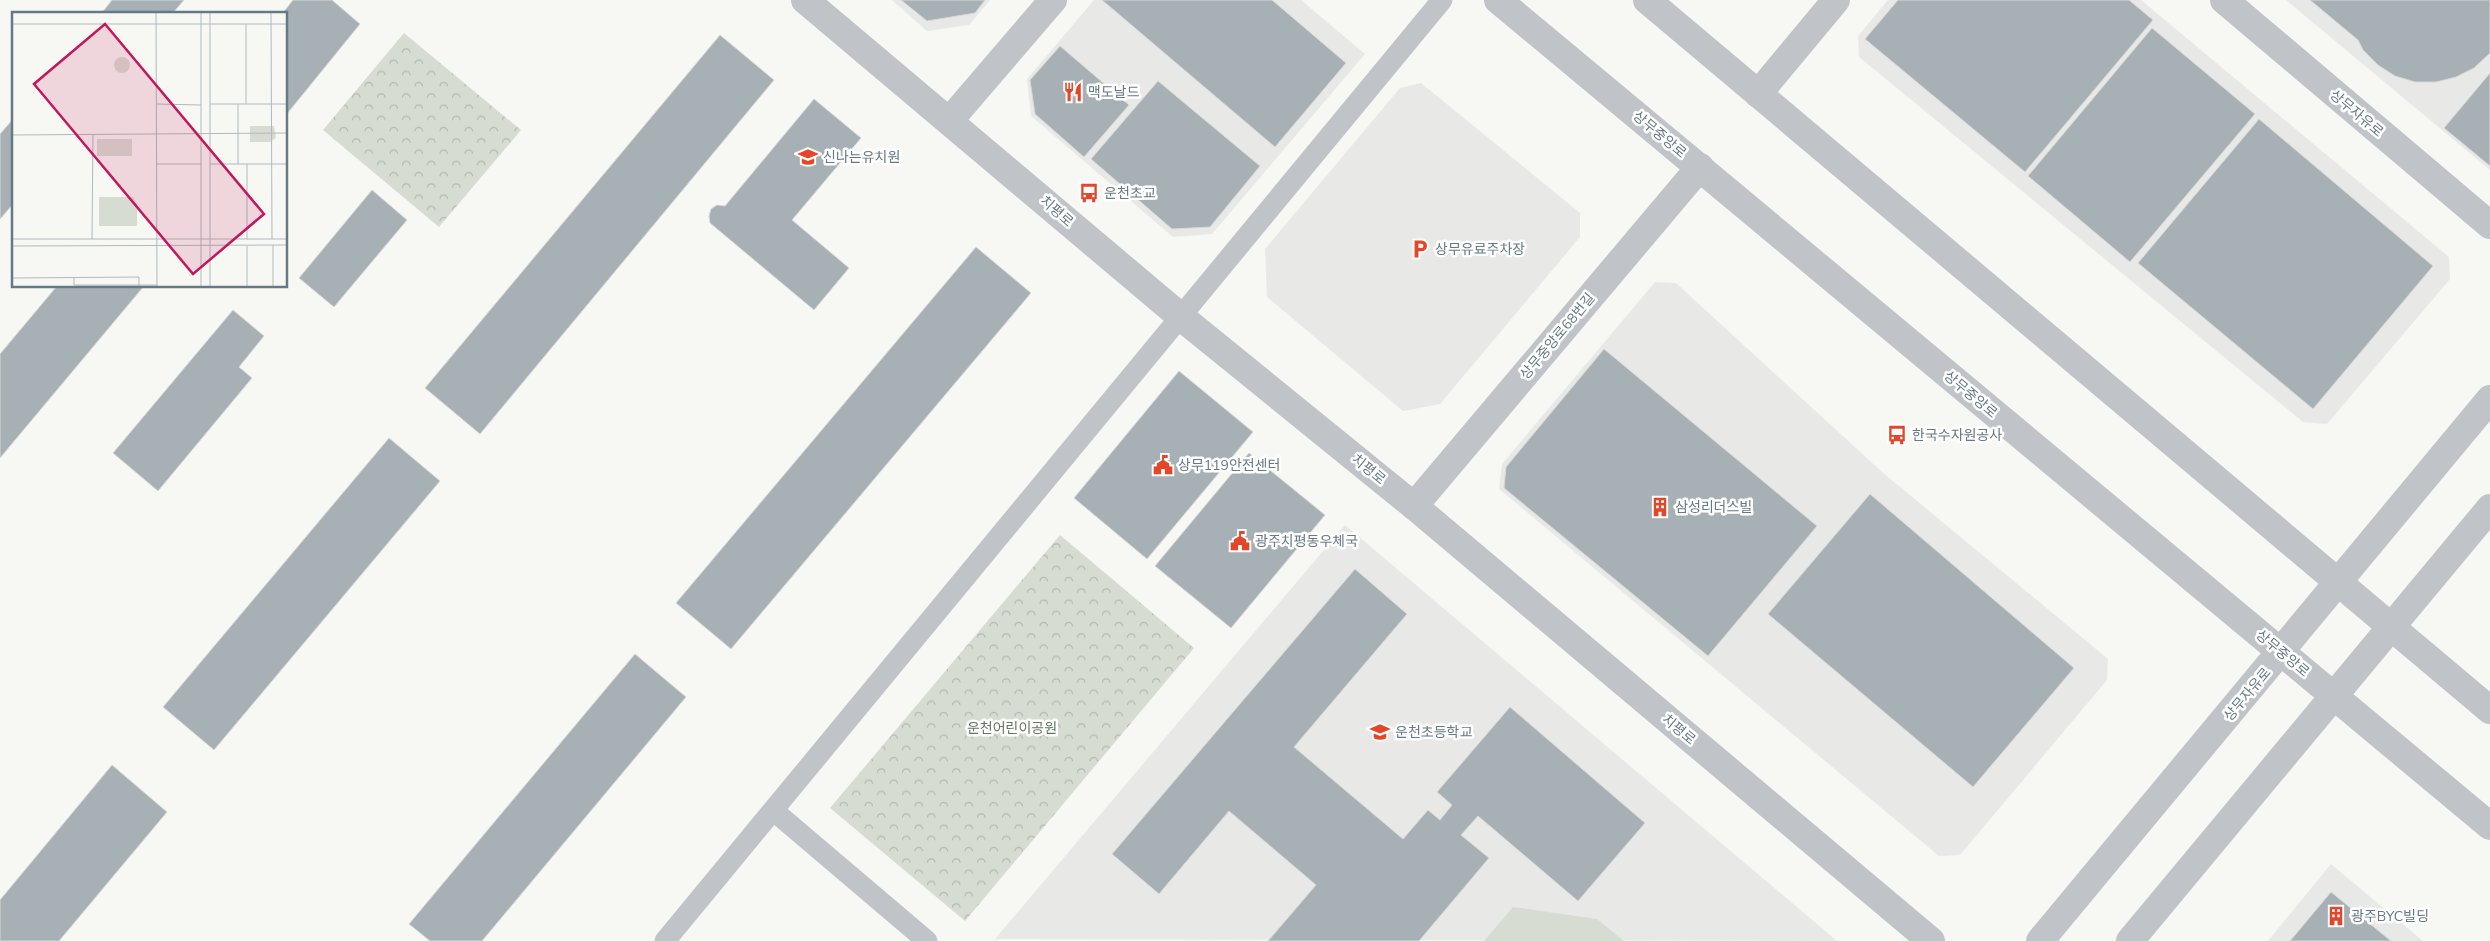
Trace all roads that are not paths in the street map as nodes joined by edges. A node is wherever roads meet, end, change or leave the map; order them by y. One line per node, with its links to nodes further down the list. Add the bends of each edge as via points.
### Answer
1 (805, 0): 9 (street, 치평로)
2 (1053, 0): 9 (street)
3 (1442, 0): 12 (street)
4 (1498, 0): 10 (street, 상무중앙로)
5 (1647, 0): 8 (street)
6 (1836, 0): 8 (street)
7 (2224, 0): 11 (street, 상무자유로)
8 (1758, 94): 16 (street)
9 (950, 120): 12 (street, 치평로)
10 (1700, 167): 14 (street, 상무중앙로68번길); 18 (street, 상무중앙로)
11 (2490, 225)
12 (1181, 317): 14 (street, 치평로); 21 (street)
13 (2490, 399): 16 (street, 상무자유로)
14 (1414, 506): 25 (street, 치평로)
15 (2490, 508): 17 (street)
16 (2340, 582): 17 (street); 18 (street, 상무자유로)
17 (2393, 627): 19 (street); 20 (street)
18 (2282, 652): 19 (street, 상무중앙로); 26 (street, 상무자유로)
19 (2335, 696): 22 (street, 상무중앙로); 27 (street)
20 (2490, 710)
21 (774, 811): 23 (street); 24 (street)
22 (2490, 826)
23 (665, 941)
24 (927, 941)
25 (1931, 941)
26 (2040, 941)
27 (2130, 941)

